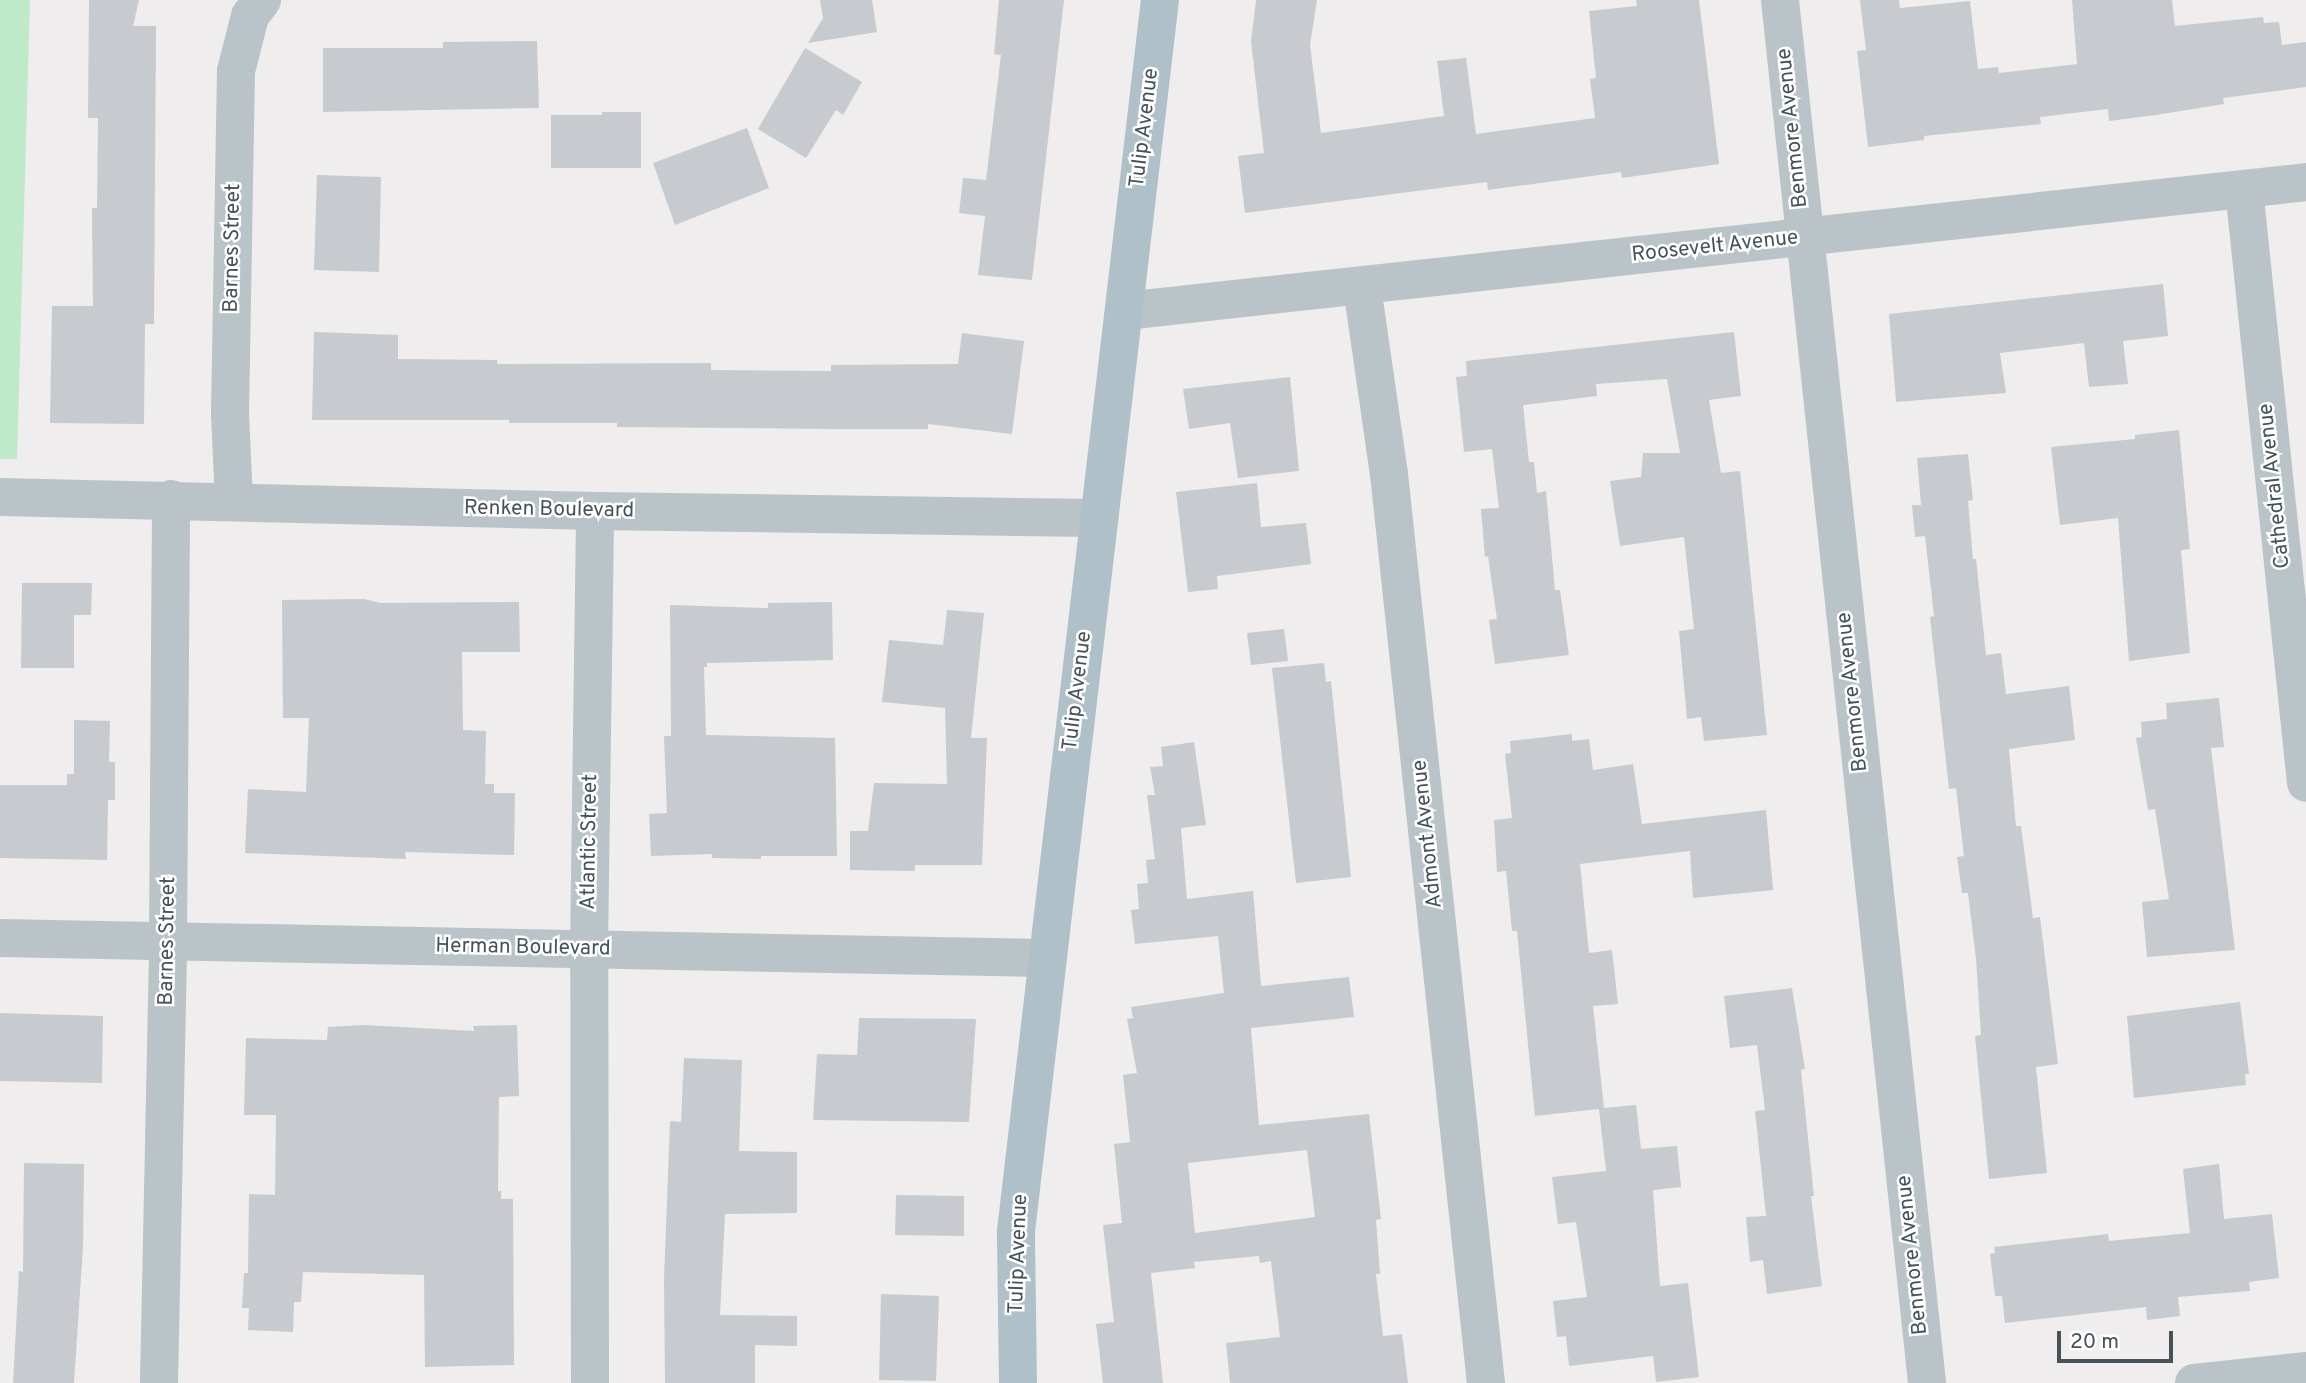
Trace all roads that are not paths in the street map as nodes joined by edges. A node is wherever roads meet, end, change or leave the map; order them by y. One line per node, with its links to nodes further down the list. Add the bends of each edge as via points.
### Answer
1 (262, 0): 11 (street, Barnes Street, via 250,16 236,71 230,414)
2 (1160, 0): 8 (main road, Tulip Avenue)
3 (1780, 0): 6 (street, Benmore Avenue)
4 (2306, 182): 5 (street, Roosevelt Avenue)
5 (2244, 189): 6 (street, Roosevelt Avenue); 14 (street, Cathedral Avenue)
6 (1804, 238): 7 (street, Roosevelt Avenue); 24 (street, Benmore Avenue)
7 (1362, 287): 8 (street, Roosevelt Avenue); 23 (street, Admont Avenue, via 1391,488)
8 (1125, 311): 13 (main road, Tulip Avenue)
9 (0, 497): 10 (street, Renken Boulevard)
10 (171, 499): 11 (street, Renken Boulevard); 16 (street, Barnes Street)
11 (234, 502): 12 (street, Renken Boulevard)
12 (595, 511): 13 (street, Renken Boulevard); 17 (street, Atlantic Street)
13 (1098, 518): 18 (main road, Tulip Avenue)
14 (2306, 783)
15 (0, 938): 16 (street, Herman Boulevard)
16 (168, 940): 17 (street, Herman Boulevard); 20 (street, Barnes Street)
17 (589, 949): 18 (street, Herman Boulevard); 21 (street, Atlantic Street)
18 (1046, 958): 22 (main road, Tulip Avenue, via 1016,1231)
19 (2306, 1371): 25 (street)
20 (159, 1383)
21 (590, 1383)
22 (1018, 1383)
23 (1486, 1383)
24 (1927, 1383)
25 (2194, 1383)

